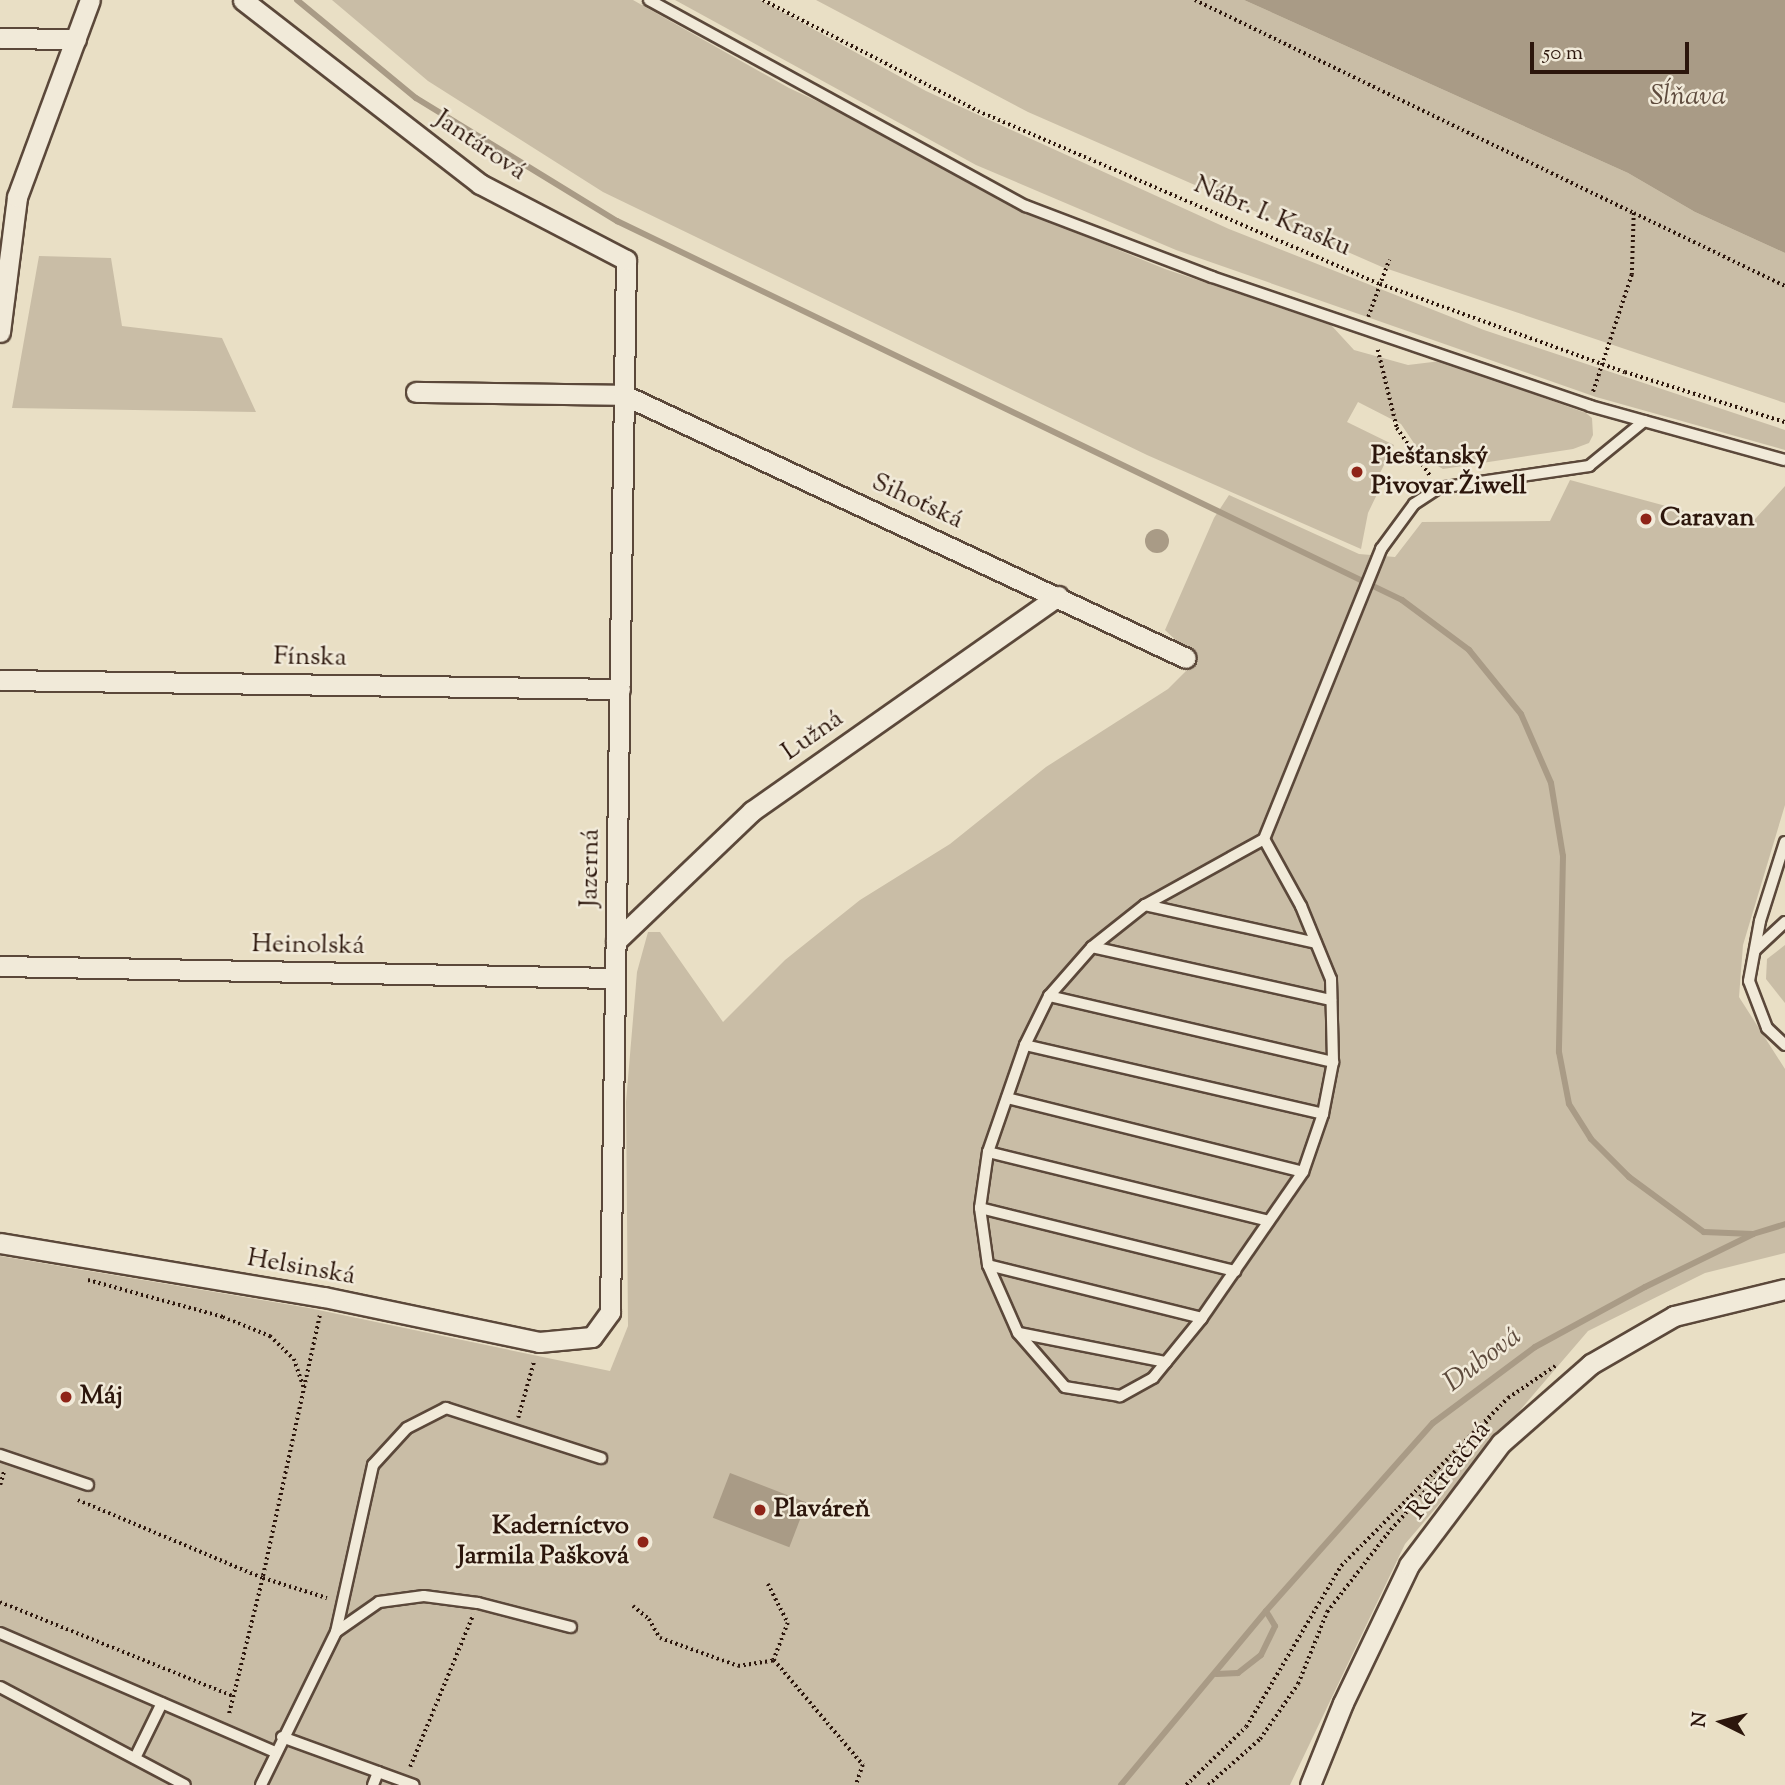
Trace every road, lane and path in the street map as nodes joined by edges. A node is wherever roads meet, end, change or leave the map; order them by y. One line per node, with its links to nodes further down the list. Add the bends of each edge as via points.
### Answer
1 (90, 0): 7 (street)
2 (243, 0): 17 (street, Jantárová, via 480,184 626,260)
3 (649, 0): 13 (lane, via 1026,206 1212,277)
4 (763, 0): 10 (path, Nábr. I. Krasku, via 978,111)
5 (1195, 0): 8 (path)
6 (0, 38): 7 (street)
7 (76, 39): 14 (street, via 17,197)
8 (1633, 213): 11 (path); 15 (path, via 1632,275)
9 (1389, 260): 10 (path)
10 (1380, 284): 12 (path); 15 (path, Nábr. I. Krasku)
11 (1785, 286)
12 (1371, 308)
13 (1373, 331): 18 (lane); 22 (path, via 1397,428)
14 (0, 332)
15 (1600, 362): 18 (path); 20 (path, Nábr. I. Krasku)
16 (416, 392): 17 (street)
17 (624, 395): 23 (street, Sihoťská); 26 (street, Jazerná)
18 (1590, 406): 19 (lane)
19 (1644, 422): 21 (lane); 22 (lane, via 1590,466)
20 (1785, 422)
21 (1785, 460)
22 (1439, 488): 27 (lane, via 1414,504 1381,549)
23 (1058, 596): 24 (street, Sihoťská); 31 (street, Lužná, via 752,811)
24 (1186, 658)
25 (0, 680): 26 (street, Fínska)
26 (620, 689): 31 (street, Jazerná)
27 (1264, 839): 29 (lane); 32 (lane)
28 (1784, 850): 34 (lane)
29 (1145, 905): 32 (lane); 33 (lane)
30 (1785, 922): 34 (lane)
31 (616, 941): 36 (street, Jazerná)
32 (1316, 943): 38 (lane, via 1331,979)
33 (1092, 947): 37 (lane); 38 (lane)
34 (1755, 950): 40 (lane, via 1749,981 1755,1006 1767,1028)
35 (0, 966): 36 (street, Heinolská)
36 (615, 978): 56 (street, Jazerná, via 610,1311)
37 (1049, 996): 39 (lane); 41 (lane)
38 (1331, 1000): 41 (lane)
39 (1025, 1045): 42 (lane); 43 (lane)
40 (1785, 1045)
41 (1333, 1062): 43 (lane)
42 (1007, 1098): 44 (lane); 45 (lane)
43 (1323, 1114): 45 (lane)
44 (988, 1152): 46 (lane); 47 (lane)
45 (1303, 1172): 47 (lane)
46 (980, 1208): 49 (lane); 50 (lane)
47 (1269, 1221): 50 (lane)
48 (0, 1243): 53 (street, Helsinská)
49 (988, 1265): 54 (lane); 55 (lane)
50 (1235, 1271): 54 (lane)
51 (84, 1279): 59 (path, via 223,1317 270,1336 294,1359)
52 (1785, 1289): 91 (street, Rekreačná, via 1674,1317 1591,1364 1501,1443 1409,1565 1343,1703)
53 (324, 1297): 57 (street, Helsinská); 59 (path)
54 (1202, 1318): 58 (lane)
55 (1018, 1333): 58 (lane); 58 (lane, via 1065,1387 1120,1396 1153,1378)
56 (592, 1337): 57 (street, Helsinská)
57 (539, 1342): 60 (path)
58 (1166, 1362)
59 (304, 1389): 65 (path)
60 (515, 1428): 62 (lane); 68 (lane, via 446,1408 407,1428 373,1465)
61 (0, 1455): 63 (lane)
62 (601, 1458)
63 (88, 1485)
64 (72, 1497): 65 (path)
65 (263, 1578): 68 (path); 76 (path)
66 (768, 1584): 74 (path, via 788,1623)
67 (0, 1602): 76 (path)
68 (339, 1602): 72 (lane)
69 (478, 1603): 71 (lane); 72 (lane, via 424,1596 379,1602); 83 (path)
70 (633, 1605): 74 (path, via 649,1619 660,1638 738,1666)
71 (571, 1628)
72 (336, 1632): 79 (lane)
73 (0, 1633): 77 (lane)
74 (774, 1660): 88 (path, via 863,1765)
75 (0, 1687): 81 (lane)
76 (233, 1696): 78 (path)
77 (162, 1703): 78 (lane); 81 (lane)
78 (228, 1731): 80 (lane)
79 (282, 1737): 80 (lane); 82 (lane)
80 (275, 1752): 85 (lane)
81 (135, 1758): 84 (lane)
82 (378, 1772): 83 (lane); 86 (lane)
83 (404, 1781): 87 (lane)
84 (184, 1785)
85 (261, 1785)
86 (373, 1785)
87 (414, 1785)
88 (856, 1785)
89 (1186, 1785): 90 (path, via 1247,1727 1341,1566 1508,1398 1387,1534 1327,1612 1298,1684 1260,1739)
90 (1208, 1785)
91 (1310, 1785)

